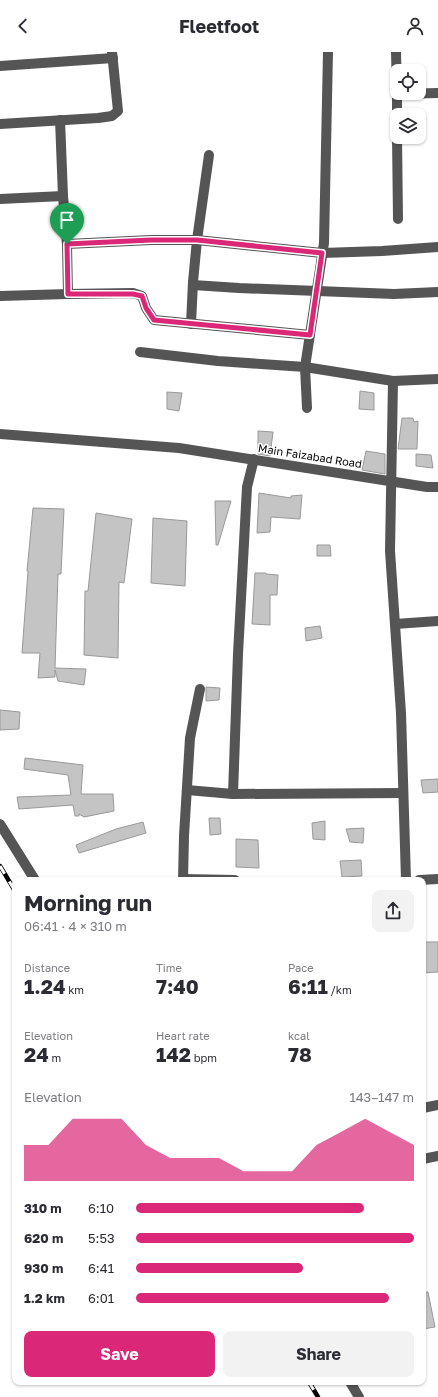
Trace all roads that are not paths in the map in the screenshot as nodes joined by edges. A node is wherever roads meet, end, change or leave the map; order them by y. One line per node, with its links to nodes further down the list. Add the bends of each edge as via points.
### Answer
1 (328, 52): 18 (street)
2 (396, 52): 4 (street)
3 (112, 55): 5 (street); 8 (street, via 118,111 112,116)
4 (396, 64)
5 (0, 66)
6 (426, 93): 7 (street)
7 (438, 93)
8 (60, 120): 9 (street); 12 (street)
9 (0, 124)
10 (397, 144): 14 (street)
11 (209, 155): 15 (street)
12 (63, 196): 13 (street); 16 (street)
13 (0, 199)
14 (398, 219)
15 (197, 240): 16 (street); 18 (street); 19 (street)
16 (67, 244): 22 (street)
17 (438, 248): 18 (street)
18 (322, 253): 20 (street)
19 (193, 285): 20 (street); 24 (street)
20 (316, 290): 21 (street, via 394,294); 25 (street)
21 (438, 292)
22 (68, 294): 23 (street); 24 (street, via 142,296 154,320)
23 (0, 296)
24 (191, 324): 25 (street)
25 (310, 335): 27 (street)
26 (140, 352): 27 (street)
27 (305, 367): 29 (street); 30 (street)
28 (438, 379): 29 (street)
29 (393, 381): 33 (street)
30 (307, 408)
31 (0, 434): 32 (street, Main Faizabad Road, via 179,448)
32 (254, 459): 33 (street, Main Faizabad Road); 40 (street, via 247,487)
33 (391, 481): 34 (street, Main Faizabad Road); 36 (street, via 390,552)
34 (438, 487)
35 (438, 621): 36 (street)
36 (395, 624): 39 (street)
37 (200, 688): 38 (street, via 190,738)
38 (187, 790): 40 (street); 43 (street)
39 (403, 793): 40 (street); 44 (street)
40 (233, 794)
41 (0, 824): 42 (street)
42 (33, 877)
43 (183, 877)
44 (406, 877)
45 (438, 879): 46 (street)
46 (426, 880)
47 (438, 1105): 48 (street)
48 (426, 1107)
49 (438, 1156): 50 (street)
50 (426, 1158)
51 (352, 1385): 52 (street)
52 (359, 1397)

